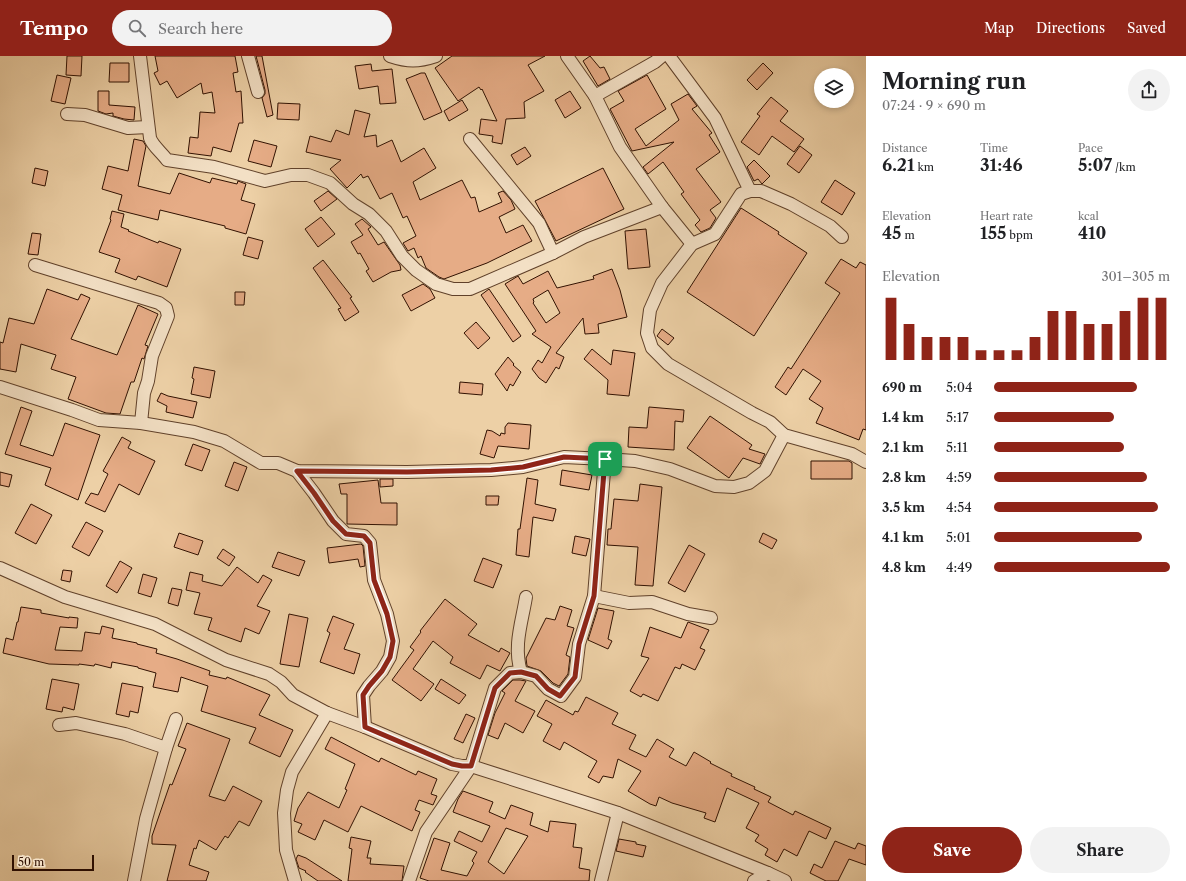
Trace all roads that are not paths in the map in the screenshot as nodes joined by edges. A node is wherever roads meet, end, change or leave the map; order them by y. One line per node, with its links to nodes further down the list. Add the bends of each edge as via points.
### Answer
1 (140, 56): 11 (street)
2 (248, 56): 8 (street)
3 (390, 56): 4 (street, via 406,61)
4 (436, 56)
5 (567, 56): 9 (street)
6 (662, 56): 9 (street, via 656,62)
7 (669, 56): 13 (street, via 715,118)
8 (258, 92)
9 (595, 96): 14 (street, via 620,147)
10 (67, 114): 11 (street, via 85,115 128,128)
11 (148, 127): 17 (street, via 152,144 167,160 214,167 265,181 290,175 308,175 330,183 378,222 402,256 416,270 436,284 452,289 470,289)
12 (470, 139): 17 (street, via 539,223)
13 (750, 191): 15 (street, via 761,191 791,204 830,226); 16 (street, via 741,194 715,234)
14 (662, 207): 16 (street); 17 (street, via 584,236)
15 (842, 237)
16 (692, 244): 21 (street, via 662,283 650,310 647,333 652,348 668,364 770,422)
17 (553, 253)
18 (35, 265): 20 (street, via 159,303 166,308 168,316 152,356)
19 (0, 388): 20 (street, via 99,420)
20 (141, 423): 24 (street, via 194,432 224,441 261,463 278,462)
21 (784, 435): 22 (street, via 765,471 749,483 734,487 715,486 670,469 635,461); 23 (street, via 852,454)
22 (605, 459): 24 (street, via 564,457 523,467 491,470); 26 (street)
23 (866, 462)
24 (297, 471): 33 (street, via 333,521 346,534 364,536 370,543 374,580 387,614 393,641 390,657 363,695)
25 (0, 568): 30 (street, via 65,597 155,624 226,660 269,674 293,695)
26 (594, 596): 28 (street, via 629,603 652,602 688,614); 29 (street, via 579,644 575,677 560,696 548,689 536,676)
27 (526, 597): 29 (street, via 518,639)
28 (711, 618)
29 (521, 672): 35 (street, via 510,673 495,688)
30 (327, 713): 33 (street); 39 (street, via 292,772 287,790 284,813 286,850)
31 (176, 719): 34 (street)
32 (59, 725): 34 (street, via 76,723 125,734)
33 (365, 727): 35 (street, via 452,764)
34 (166, 748): 38 (street, via 146,819)
35 (471, 766): 36 (street); 40 (street, via 426,832)
36 (618, 812): 37 (street); 41 (street)
37 (768, 873): 42 (street); 43 (street)
38 (134, 881)
39 (295, 881)
40 (409, 881)
41 (601, 881)
42 (754, 881)
43 (785, 881)

